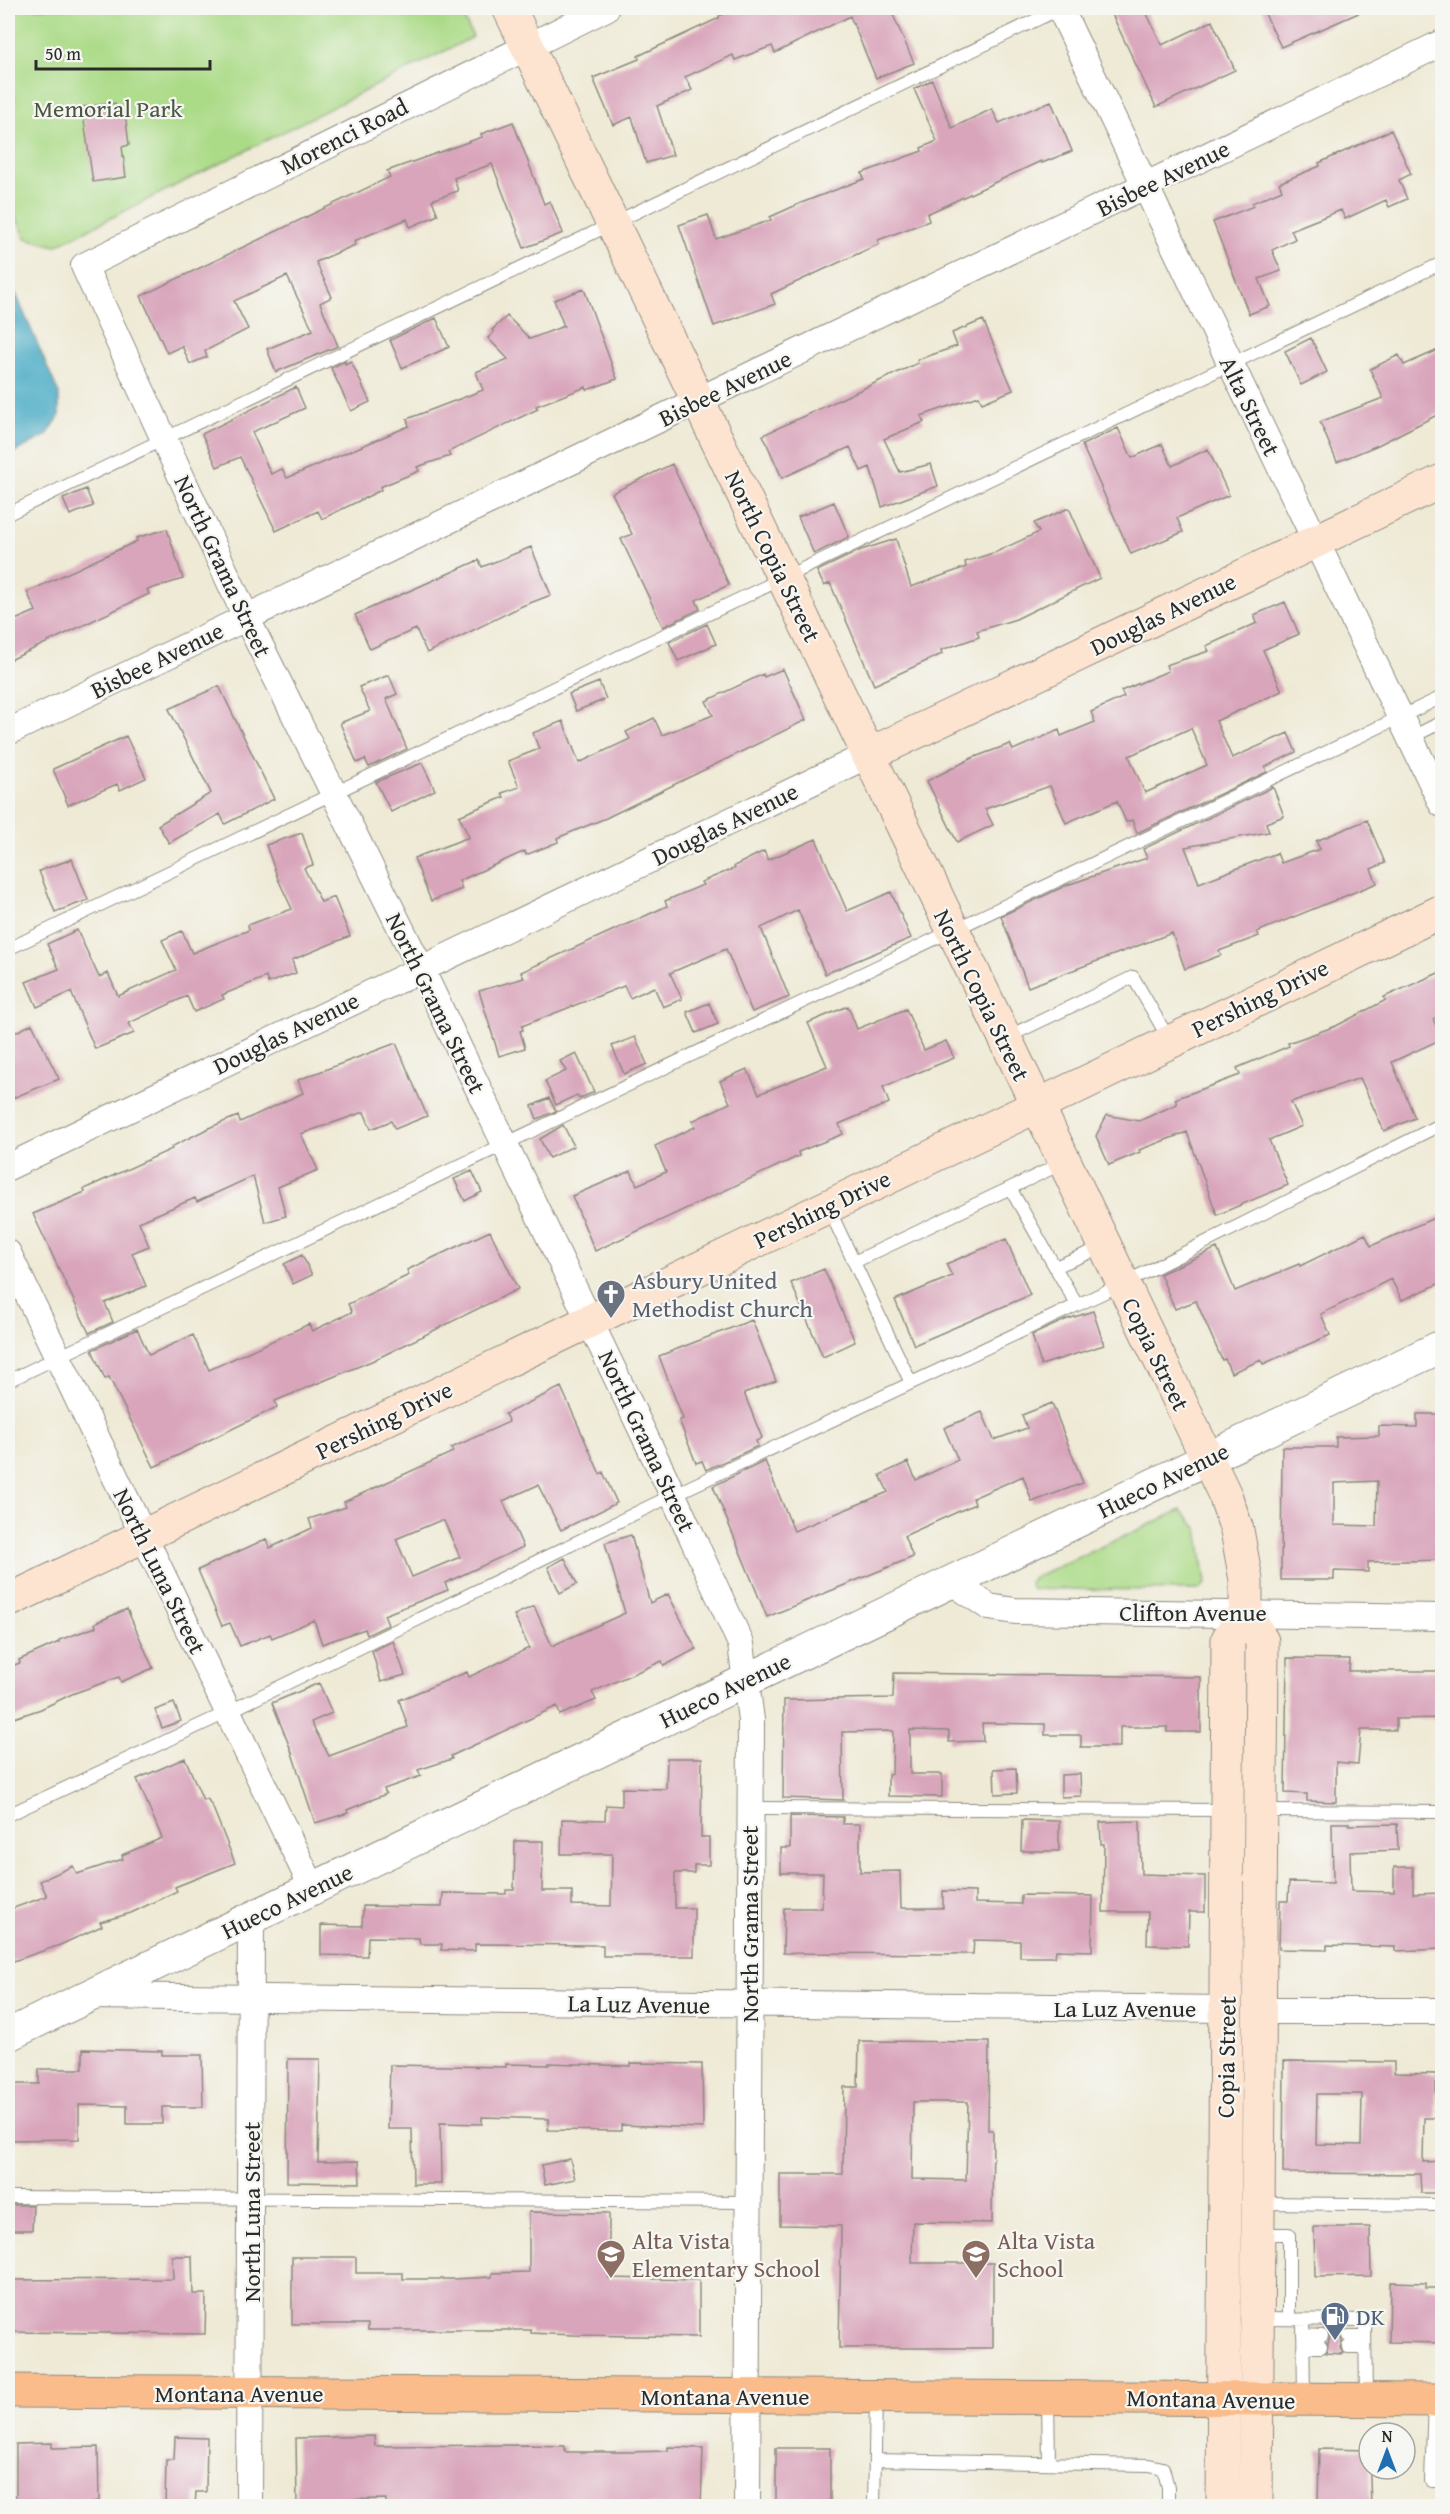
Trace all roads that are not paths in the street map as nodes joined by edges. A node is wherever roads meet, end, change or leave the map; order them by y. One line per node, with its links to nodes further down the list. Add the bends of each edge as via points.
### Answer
1 (509, 8): 5 (main road, North Copia Street)
2 (602, 8): 5 (street, Morenci Road)
3 (1061, 8): 6 (street, Alta Street); 7 (lane)
4 (1443, 43): 6 (street, Bisbee Avenue)
5 (527, 45): 7 (main road, North Copia Street); 9 (street, Morenci Road)
6 (1145, 186): 10 (street, Alta Street); 11 (street, Bisbee Avenue)
7 (614, 224): 11 (main road, North Copia Street); 12 (lane)
8 (1443, 262): 10 (lane)
9 (84, 266): 12 (street, North Grama Street)
10 (1230, 366): 15 (street, Alta Street); 16 (lane)
11 (699, 401): 16 (main road, North Copia Street); 17 (street, Bisbee Avenue)
12 (164, 439): 14 (lane); 17 (street, North Grama Street)
13 (1443, 481): 15 (main road, Douglas Avenue)
14 (8, 514)
15 (1314, 541): 20 (street, Alta Street); 23 (main road, Douglas Avenue)
16 (783, 578): 23 (main road, North Copia Street); 24 (lane)
17 (246, 617): 21 (street, Bisbee Avenue); 24 (street, North Grama Street)
18 (1443, 697): 20 (lane)
19 (1443, 722): 20 (lane)
20 (1412, 728): 22 (lane); 25 (street, Alta Street); 27 (lane)
21 (8, 732)
22 (1443, 735)
23 (868, 755): 27 (main road, North Copia Street); 29 (street, Douglas Avenue)
24 (333, 792): 28 (lane); 29 (street, North Grama Street)
25 (1443, 804)
26 (1443, 911): 31 (main road, Pershing Drive)
27 (951, 930): 30 (main road, North Copia Street); 34 (lane)
28 (8, 949)
29 (421, 969): 34 (street, North Grama Street); 36 (street, Douglas Avenue)
30 (1003, 1038): 31 (lane, via 1133,977); 32 (main road, North Copia Street)
31 (1170, 1041): 32 (main road, Pershing Drive)
32 (1035, 1106): 35 (main road, Copia Street); 38 (main road, Pershing Drive)
33 (1443, 1124): 43 (lane)
34 (504, 1143): 45 (street, North Grama Street); 47 (lane)
35 (1063, 1163): 37 (lane); 39 (main road, Copia Street)
36 (8, 1167)
37 (1010, 1188): 41 (lane); 42 (lane)
38 (828, 1206): 41 (lane); 45 (main road, Pershing Drive)
39 (1104, 1246): 42 (lane); 43 (main road, Copia Street)
40 (8, 1253): 47 (street, North Luna Street)
41 (854, 1262): 49 (lane)
42 (1055, 1267): 44 (lane)
43 (1122, 1284): 44 (lane); 50 (main road, Copia Street)
44 (1077, 1305): 49 (lane)
45 (590, 1321): 51 (street, North Grama Street); 52 (main road, Pershing Drive)
46 (1443, 1346): 50 (street, Hueco Avenue)
47 (58, 1357): 48 (lane); 52 (street, North Luna Street)
48 (8, 1381)
49 (911, 1383): 51 (lane)
50 (1208, 1459): 53 (street, Hueco Avenue); 55 (main road, Copia Street, via 1237,1530 1246,1580)
51 (673, 1495): 57 (street, North Grama Street, via 741,1644); 58 (lane)
52 (144, 1536): 54 (main road, Pershing Drive); 58 (street, North Luna Street)
53 (952, 1582): 55 (street, Clifton Avenue, via 989,1607 1015,1611); 57 (street, Hueco Avenue)
54 (8, 1601)
55 (1246, 1612): 56 (street, Clifton Avenue); 60 (main road, Copia Street, via 1228,1639); 61 (main road, Copia Street, via 1262,1641)
56 (1443, 1617)
57 (747, 1679): 59 (street, North Grama Street, via 751,1720); 64 (street, Hueco Avenue)
58 (228, 1712): 63 (lane); 64 (street, North Luna Street)
59 (749, 1808): 60 (lane); 68 (street, North Grama Street)
60 (1226, 1810): 69 (main road, Copia Street)
61 (1262, 1811): 62 (lane); 70 (main road, Copia Street)
62 (1443, 1812)
63 (8, 1815)
64 (313, 1889): 65 (street, Hueco Avenue)
65 (251, 1918): 66 (street, Hueco Avenue); 67 (street, North Luna Street)
66 (87, 1996): 67 (street, La Luz Avenue); 72 (street, Hueco Avenue)
67 (251, 2000): 68 (street, La Luz Avenue); 74 (street, North Luna Street)
68 (749, 2005): 69 (street, La Luz Avenue); 75 (street, North Grama Street)
69 (1227, 2009): 89 (main road, Copia Street)
70 (1259, 2011): 71 (street); 77 (main road, Copia Street)
71 (1443, 2012)
72 (8, 2035)
73 (8, 2197): 74 (lane)
74 (251, 2198): 75 (lane); 85 (street, North Luna Street)
75 (748, 2202): 86 (street, North Grama Street)
76 (1443, 2205): 77 (lane)
77 (1258, 2219): 78 (main road, Copia Street)
78 (1273, 2319): 79 (lane); 90 (main road, Copia Street)
79 (1303, 2320): 80 (lane); 83 (lane, via 1365,2320)
80 (1303, 2341): 81 (lane); 91 (lane)
81 (1322, 2341)
82 (1348, 2341): 83 (lane)
83 (1365, 2341): 92 (lane)
84 (8, 2391): 85 (main road, Montana Avenue)
85 (250, 2393): 86 (main road, Montana Avenue); 97 (street, North Luna Street)
86 (746, 2396): 87 (main road, Montana Avenue); 98 (street, North Grama Street)
87 (876, 2397): 88 (main road, Montana Avenue); 94 (lane)
88 (1048, 2397): 89 (main road, Montana Avenue); 95 (lane)
89 (1222, 2398): 90 (main road, Montana Avenue); 101 (main road, Copia Street)
90 (1256, 2399): 91 (main road, Montana Avenue); 102 (main road, Copia Street)
91 (1304, 2400): 92 (main road, Montana Avenue)
92 (1366, 2400): 93 (main road, Montana Avenue)
93 (1438, 2400): 96 (lane, via 1431,2481)
94 (875, 2460): 95 (lane); 99 (lane)
95 (1048, 2463): 100 (lane, via 1163,2468)
96 (1443, 2481)
97 (249, 2506)
98 (747, 2506)
99 (874, 2506)
100 (1168, 2506)
101 (1223, 2506)
102 (1256, 2506)

